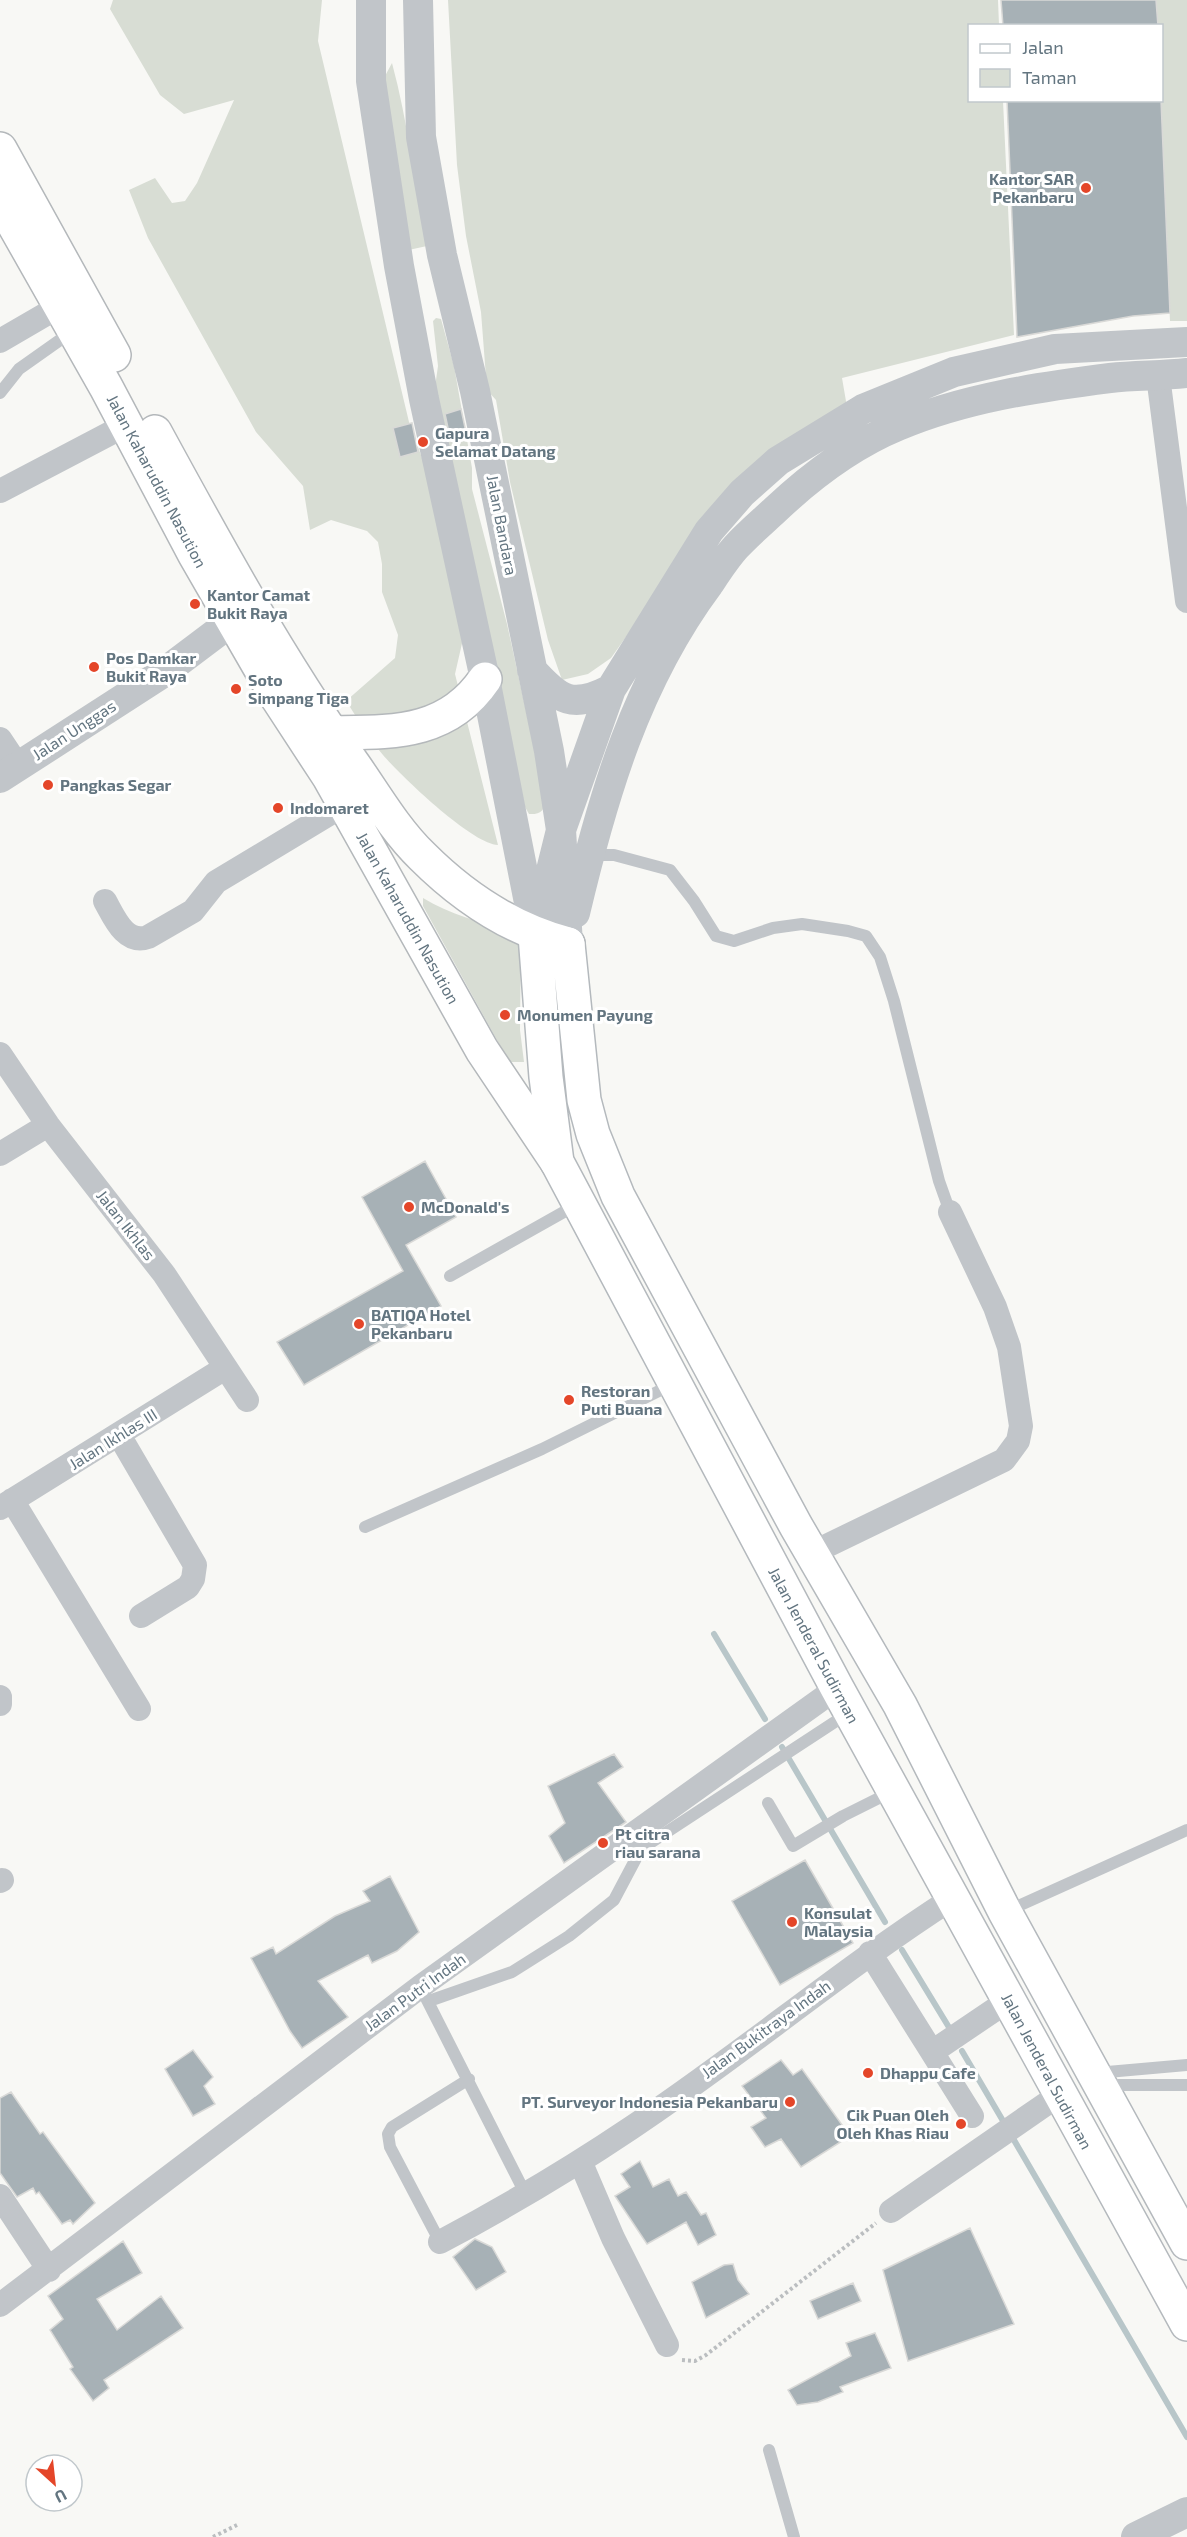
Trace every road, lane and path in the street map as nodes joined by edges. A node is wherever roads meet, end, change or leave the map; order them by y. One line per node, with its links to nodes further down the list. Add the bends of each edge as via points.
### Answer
1 (371, 0): 6 (street, via 371,81)
2 (418, 0): 5 (street, Jalan Bandara, via 421,137)
3 (0, 149): 15 (main road, Jalan Kaharuddin Nasution)
4 (0, 200): 7 (main road, Jalan Kaharuddin Nasution)
5 (442, 255): 6 (street); 18 (street, Jalan Bandara, via 475,391)
6 (399, 267): 19 (street)
7 (66, 316): 8 (street); 12 (lane, via 60,340 19,369); 13 (main road, Jalan Kaharuddin Nasution)
8 (0, 340)
9 (1187, 342): 20 (street, via 1055,349 954,372 863,409 778,461 742,493 709,531)
10 (1187, 373): 11 (street)
11 (1158, 376): 16 (street); 26 (street, via 1112,378 992,397 936,413 875,436 800,486 735,548 680,623 623,745)
12 (0, 393)
13 (126, 425): 14 (street); 15 (main road, Jalan Kaharuddin Nasution)
14 (0, 491)
15 (206, 549): 17 (main road, Jalan Kaharuddin Nasution); 21 (main road, Jalan Kaharuddin Nasution, via 251,605)
16 (1187, 601)
17 (235, 619): 23 (street, Jalan Unggas, via 166,671); 24 (main road, Jalan Kaharuddin Nasution, via 278,699)
18 (531, 670): 20 (street, via 552,692 566,698 584,701); 25 (street, Jalan Bandara)
19 (485, 679): 21 (main road, via 473,698 461,707 423,725 404,731); 28 (street)
20 (611, 689): 25 (street)
21 (331, 733): 28 (main road, Jalan Kaharuddin Nasution, via 420,855 488,911)
22 (0, 739): 23 (street)
23 (9, 772)
24 (344, 805): 27 (street, via 216,882 193,911 148,937 130,936 118,926); 33 (main road, Jalan Kaharuddin Nasution, via 482,1050)
25 (561, 830): 28 (street); 29 (street, Jalan Bandara)
26 (589, 855): 29 (street); 35 (lane, via 614,855 670,870 716,936 734,941 773,928 802,924 866,936 880,957 894,1001)
27 (105, 901)
28 (535, 935): 29 (main road, Jalan Kaharuddin Nasution); 33 (main road, Jalan Jenderal Sudirman)
29 (568, 944): 43 (main road, via 584,1100 603,1161)
30 (0, 1054): 31 (street, Jalan Ikhlas)
31 (48, 1125): 32 (street); 37 (street, Jalan Ikhlas, via 164,1274)
32 (0, 1154)
33 (557, 1162): 34 (main road, Jalan Jenderal Sudirman)
34 (579, 1203): 36 (lane); 38 (main road, Jalan Jenderal Sudirman)
35 (950, 1212): 43 (street, via 1009,1347 1021,1426 1018,1441 1004,1460)
36 (450, 1276)
37 (225, 1368): 39 (street, Jalan Ikhlas); 40 (street, Jalan Ikhlas III)
38 (674, 1384): 42 (lane, via 542,1449); 49 (main road, Jalan Jenderal Sudirman)
39 (247, 1400)
40 (119, 1435): 41 (street, Jalan Ikhlas III); 44 (street, via 195,1564 188,1587)
41 (6, 1504): 48 (street)
42 (365, 1527)
43 (812, 1553): 47 (main road)
44 (141, 1616)
45 (0, 1697): 46 (street)
46 (0, 1704)
47 (900, 1705): 49 (main road); 56 (main road)
48 (138, 1709)
49 (848, 1709): 50 (main road, Jalan Jenderal Sudirman); 52 (street, Jalan Putri Indah); 54 (lane)
50 (894, 1790): 51 (lane, via 793,1846); 55 (main road, Jalan Jenderal Sudirman)
51 (768, 1803)
52 (649, 1822): 54 (lane); 58 (street, Jalan Putri Indah)
53 (1187, 1830): 56 (lane)
54 (641, 1849): 58 (lane, via 614,1900 569,1936 512,1972)
55 (952, 1898): 57 (street, Jalan Bukitraya Indah); 59 (main road, Jalan Jenderal Sudirman)
56 (1005, 1912): 63 (main road)
57 (870, 1953): 60 (street); 67 (street, Jalan Bukitraya Indah, via 633,2127)
58 (424, 1994): 62 (lane); 73 (street, Jalan Putri Indah)
59 (1009, 2000): 60 (street); 65 (main road, Jalan Jenderal Sudirman)
60 (932, 2052): 66 (street)
61 (1187, 2065): 63 (lane)
62 (469, 2079): 68 (lane); 71 (lane, via 392,2127 388,2134 390,2146)
63 (1098, 2079): 64 (lane); 72 (main road)
64 (1187, 2085)
65 (1059, 2095): 70 (street); 75 (main road, Jalan Jenderal Sudirman)
66 (972, 2116)
67 (580, 2161): 68 (street, Jalan Bukitraya Indah); 76 (street, via 613,2238)
68 (525, 2193): 71 (street, Jalan Bukitraya Indah)
69 (0, 2196): 73 (street)
70 (891, 2211): 76 (path, via 695,2361 678,2358)
71 (440, 2242)
72 (1187, 2243)
73 (49, 2270): 74 (street, Jalan Putri Indah)
74 (0, 2306)
75 (1187, 2324)
76 (667, 2345)
77 (769, 2450): 81 (lane)
78 (1187, 2511): 82 (street)
79 (237, 2524): 80 (path)
80 (213, 2537)
81 (794, 2537)
82 (1136, 2537)

